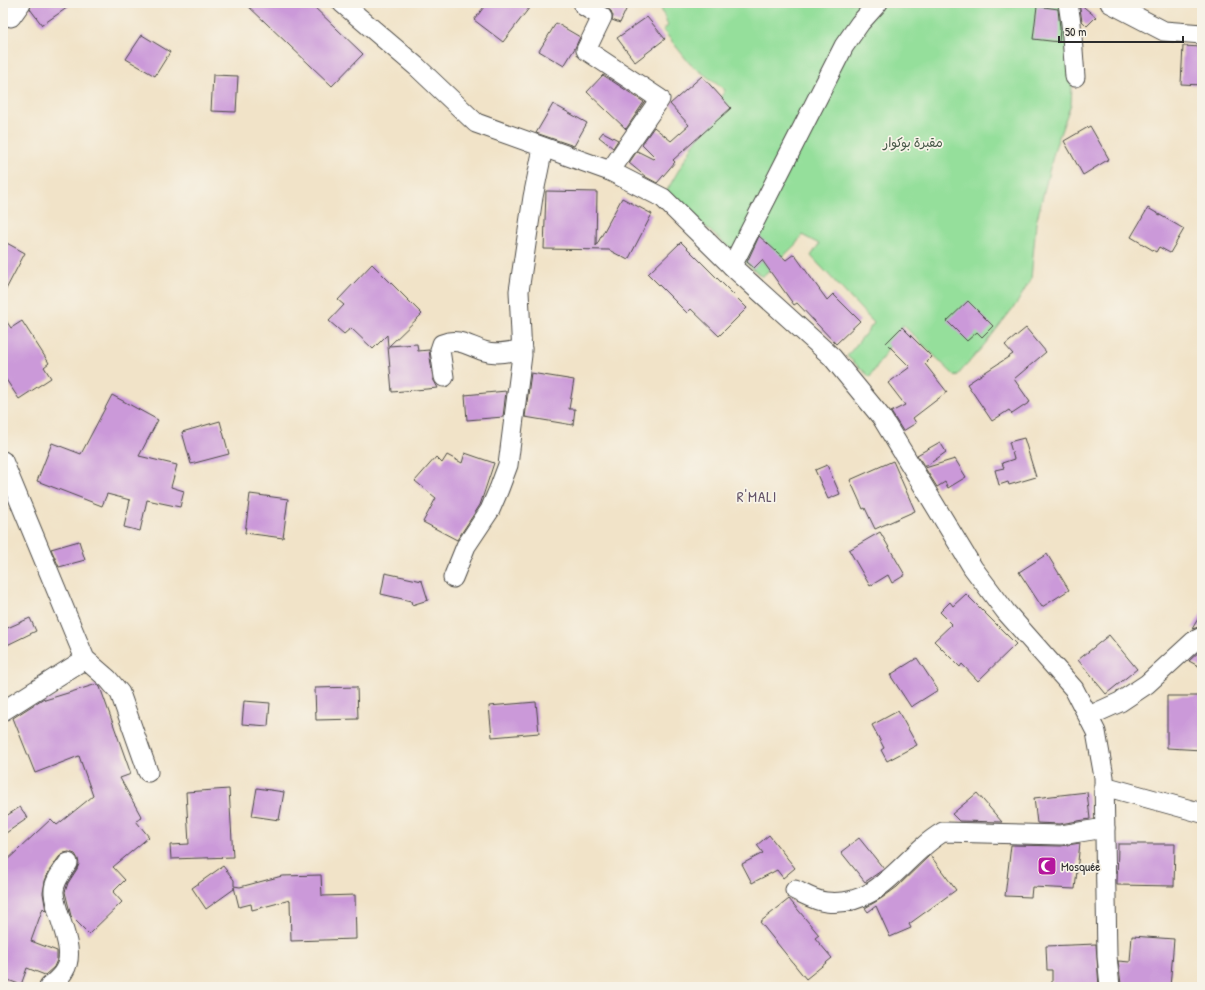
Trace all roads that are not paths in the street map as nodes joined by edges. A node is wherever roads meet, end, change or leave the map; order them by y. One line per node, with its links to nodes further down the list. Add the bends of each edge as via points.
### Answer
1 (342, 3): 8 (street, via 417,67 476,123)
2 (878, 3): 10 (street, via 860,22 844,46)
3 (1068, 3): 7 (street)
4 (1110, 3): 6 (street, via 1164,31)
5 (584, 6): 9 (street, via 602,17 586,50 660,99)
6 (1202, 34)
7 (1075, 77)
8 (543, 148): 9 (street); 11 (street, via 519,291)
9 (610, 171): 10 (street, via 663,198)
10 (732, 266): 18 (street, via 832,357 882,418 973,568 1006,612 1074,689)
11 (522, 349): 12 (street, via 498,353 485,352 464,342 450,341 442,344 440,350); 14 (street, via 508,465 490,510 466,546)
12 (444, 377)
13 (3, 461): 16 (street)
14 (452, 578)
15 (1202, 636): 18 (street, via 1147,684 1120,702)
16 (85, 659): 17 (street); 19 (street, via 120,693)
17 (3, 711)
18 (1089, 716): 20 (street, via 1096,732)
19 (148, 772)
20 (1104, 786): 21 (street); 22 (street)
21 (1202, 813)
22 (1105, 828): 24 (street, via 1061,835 943,832 931,839 868,896 855,900 825,902); 26 (street, via 1107,956)
23 (68, 863): 25 (street, via 57,880 54,892 68,946 68,958 65,971)
24 (794, 890)
25 (49, 987)
26 (1110, 987)

